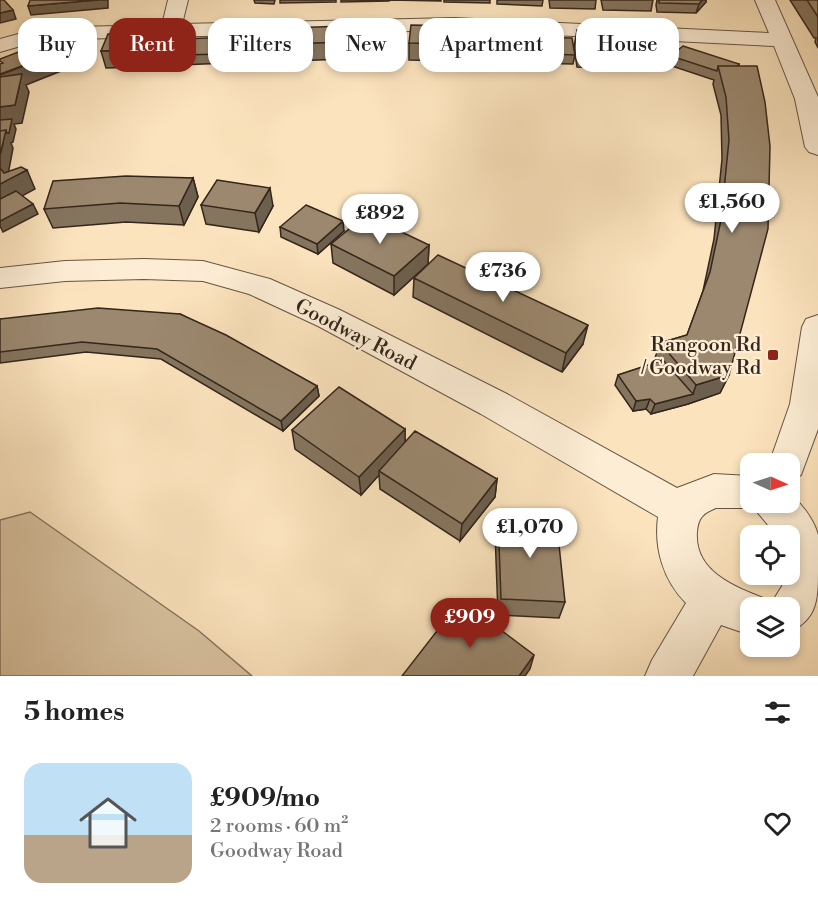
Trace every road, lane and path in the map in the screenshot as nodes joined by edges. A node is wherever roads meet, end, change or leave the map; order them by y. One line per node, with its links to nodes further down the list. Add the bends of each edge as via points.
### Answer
1 (178, 0): 3 (street)
2 (765, 0): 6 (street)
3 (174, 18)
4 (196, 29): 6 (street, via 454,24)
5 (109, 32): 7 (street, via 49,34)
6 (782, 40): 8 (street, via 807,99)
7 (0, 46)
8 (818, 147)
9 (0, 278): 13 (street, Goodway Road, via 144,269 203,271 259,286 494,404)
10 (818, 327): 11 (street, via 808,404)
11 (792, 453)
12 (740, 491): 13 (street, via 711,491 691,500)
13 (681, 510): 17 (street, via 674,533 680,560 699,586)
14 (785, 513): 15 (street, via 806,535 813,550)
15 (817, 579): 16 (street)
16 (800, 604)
17 (731, 606): 18 (street)
18 (668, 676)

